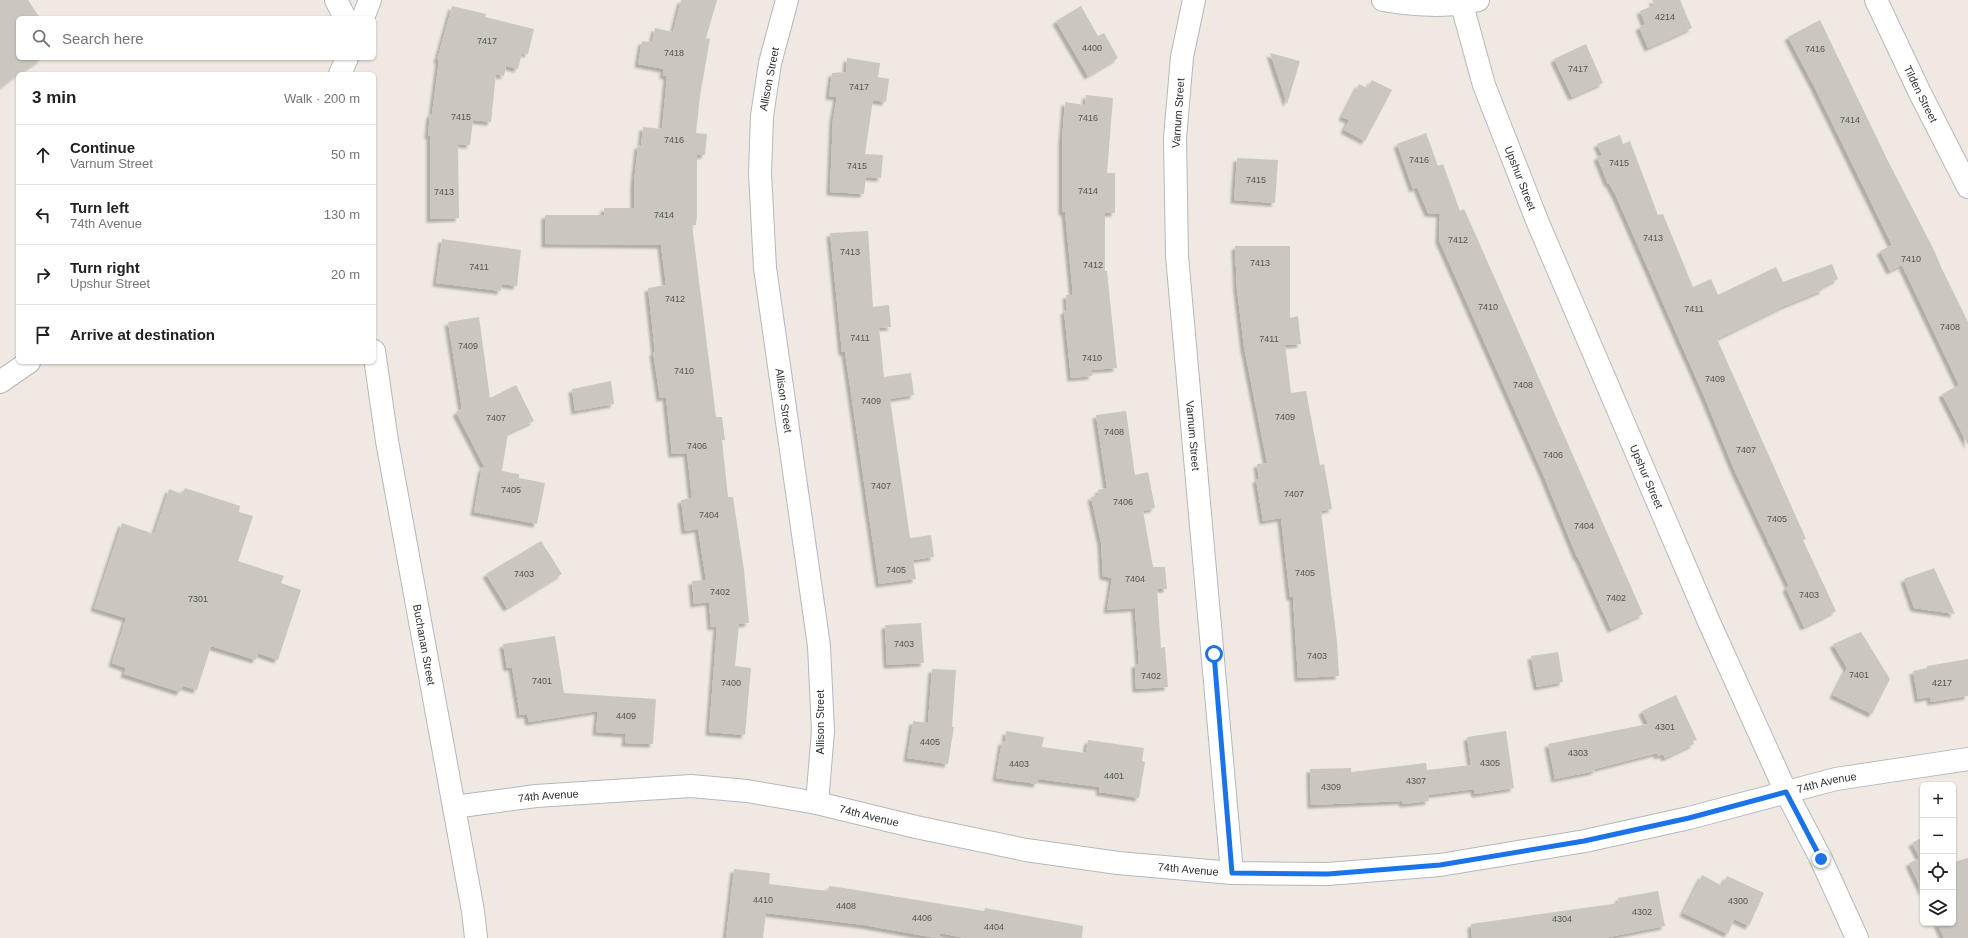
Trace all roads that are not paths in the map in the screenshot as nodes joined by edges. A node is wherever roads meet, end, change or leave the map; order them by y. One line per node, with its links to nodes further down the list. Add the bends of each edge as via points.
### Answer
1 (336, 0): 8 (street)
2 (370, 0): 9 (street)
3 (788, 0): 20 (street, Allison Street, via 770,63 762,116 760,173 765,268 819,646 822,731)
4 (1194, 0): 22 (street, Varnum Street, via 1182,57 1175,138 1177,256)
5 (1383, 0): 7 (street, via 1398,3)
6 (1876, 0): 14 (street, Tilden Street)
7 (1470, 2): 19 (street, Upshur Street, via 1484,85 1538,223 1706,615)
8 (344, 16)
9 (364, 16)
10 (346, 60): 12 (street)
11 (355, 60): 13 (street)
12 (341, 72)
13 (354, 72)
14 (1968, 187)
15 (26, 364): 17 (street)
16 (376, 364): 21 (street, Buchanan Street, via 387,441)
17 (0, 382)
18 (1968, 759): 19 (street, 74th Avenue, via 1836,779)
19 (1786, 792): 22 (street, 74th Avenue, via 1689,818 1584,841 1440,865 1328,874); 24 (street, Upshur Street, via 1821,859)
20 (817, 803): 21 (street, 74th Avenue, via 747,791 691,786 536,796); 22 (street, 74th Avenue, via 1026,850 1118,863)
21 (454, 807): 23 (street, Buchanan Street)
22 (1232, 873)
23 (476, 938)
24 (1857, 938)

